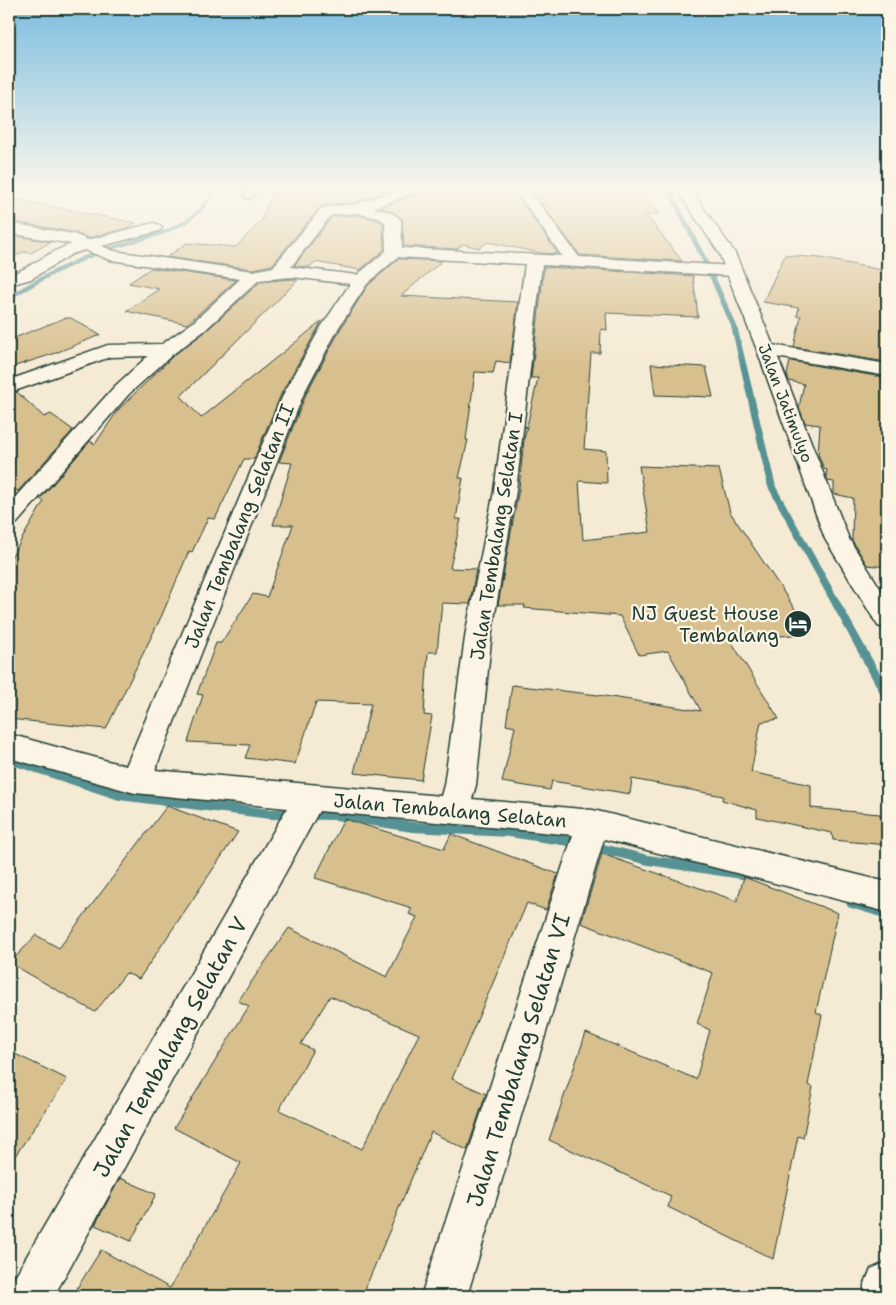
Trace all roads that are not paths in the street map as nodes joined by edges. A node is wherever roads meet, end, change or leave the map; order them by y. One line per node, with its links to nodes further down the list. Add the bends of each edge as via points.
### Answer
1 (93, 248): 7 (street)
2 (102, 248): 7 (street)
3 (297, 248): 11 (street)
4 (394, 248): 8 (street)
5 (564, 248): 10 (street)
6 (724, 248): 12 (street, Jalan Jatimulyo)
7 (97, 250): 13 (street); 14 (street, via 66,251 25,275)
8 (394, 252): 9 (street); 15 (street, Jalan Tembalang Selatan II)
9 (534, 261): 10 (street); 25 (street, Jalan Tembalang Selatan I, via 505,491 479,631 460,785)
10 (574, 262): 12 (street)
11 (279, 271): 13 (street); 15 (street)
12 (729, 271): 17 (street, Jalan Jatimulyo)
13 (253, 276): 16 (street, via 198,327)
14 (9, 280)
15 (361, 281): 23 (street, Jalan Tembalang Selatan II, via 330,327 294,393)
16 (166, 350): 19 (street, via 108,351); 20 (street, via 122,390)
17 (766, 350): 18 (street); 21 (street, Jalan Jatimulyo, via 837,539)
18 (887, 370)
19 (9, 387)
20 (10, 512)
21 (887, 620)
22 (9, 746): 23 (street, Jalan Tembalang Selatan)
23 (135, 781): 24 (street, Jalan Tembalang Selatan)
24 (310, 797): 25 (street, Jalan Tembalang Selatan); 29 (street, Jalan Tembalang Selatan V)
25 (453, 810): 26 (street, Jalan Tembalang Selatan)
26 (593, 823): 27 (street, Jalan Tembalang Selatan); 30 (street, Jalan Tembalang Selatan VI)
27 (887, 897)
28 (887, 1284): 31 (street)
29 (29, 1296)
30 (444, 1296)
31 (887, 1296)

